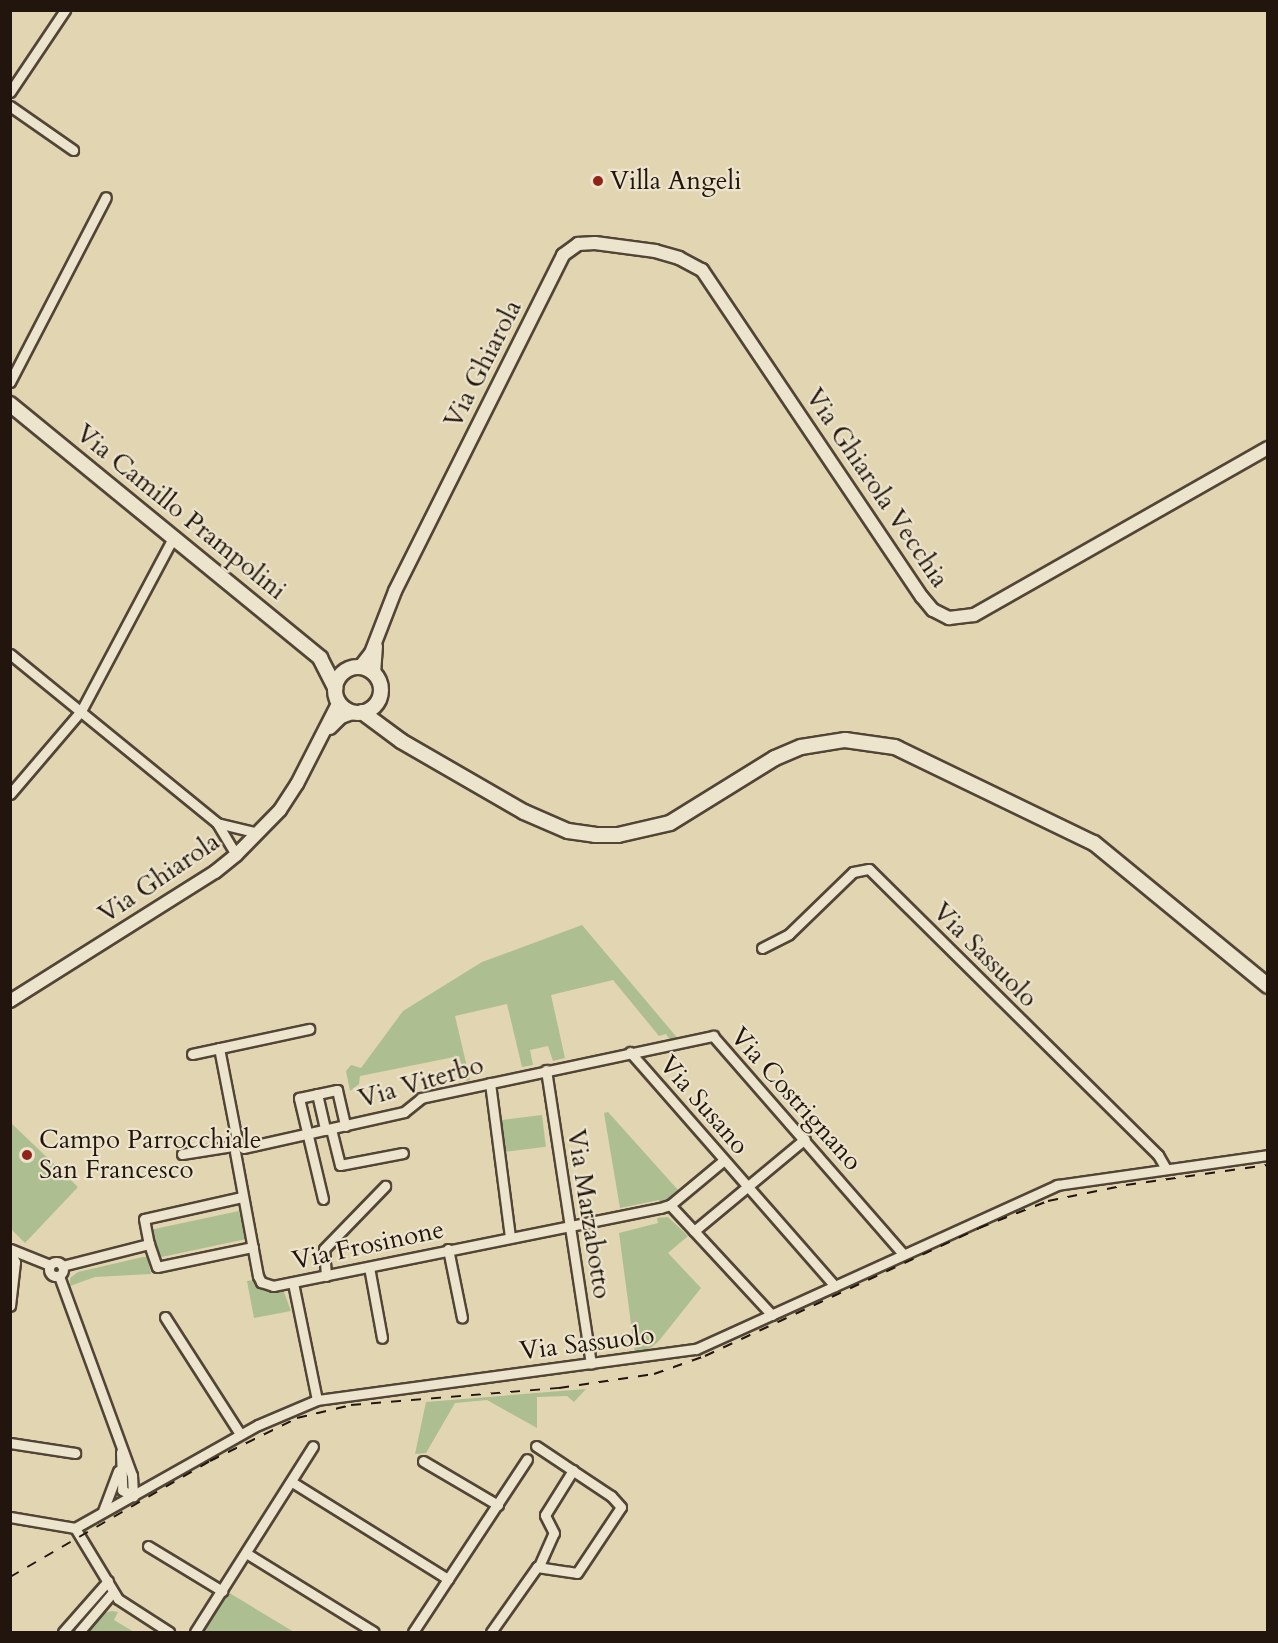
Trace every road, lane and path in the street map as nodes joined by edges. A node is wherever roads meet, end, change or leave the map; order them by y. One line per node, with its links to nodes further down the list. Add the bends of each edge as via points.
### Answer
1 (65, 10): 2 (street)
2 (10, 92)
3 (10, 106): 4 (street)
4 (73, 150)
5 (106, 197): 7 (street)
6 (712, 281): 9 (street, Via Ghiarola Vecchia, via 922,597 936,613 949,618 974,615); 11 (street, Via Ghiarola, via 690,263 655,251 595,243 569,248 400,581)
7 (10, 382)
8 (10, 404): 10 (main road, Via Camillo Prampolini)
9 (1268, 448)
10 (174, 536): 13 (main road, Via Camillo Prampolini); 19 (street)
11 (376, 642): 14 (street, Via Ghiarola); 15 (street, Via Ghiarola)
12 (10, 654): 19 (street)
13 (320, 658): 14 (main road, Via Camillo Prampolini); 16 (main road, Via Camillo Prampolini)
14 (354, 669): 15 (main road); 16 (main road)
15 (374, 674): 17 (main road, via 381,686)
16 (335, 688): 18 (main road)
17 (379, 699): 20 (main road); 22 (main road, via 381,713)
18 (339, 702): 20 (main road); 21 (street, Via Ghiarola)
19 (81, 711): 23 (street); 24 (street)
20 (358, 712): 21 (street, via 341,717); 22 (main road)
21 (325, 733): 25 (street, Via Ghiarola, via 297,784)
22 (401, 741): 28 (main road, via 548,824 568,831 618,835 670,823 775,758 801,747 845,740 895,747 1094,843)
23 (10, 794)
24 (217, 823): 25 (street); 26 (street)
25 (258, 833): 26 (street, Via Ghiarola)
26 (236, 855): 29 (street, Via Ghiarola)
27 (762, 948): 46 (street, Via Sassuolo, via 789,934 854,872 863,868 872,871 1158,1155)
28 (1268, 986)
29 (10, 1001)
30 (309, 1029): 31 (street)
31 (219, 1048): 33 (street); 41 (street, Via Frosinone)
32 (630, 1052): 34 (street, Via Viterbo); 40 (street, Via Costrignano, via 717,1037); 45 (street, Via Susano)
33 (192, 1054)
34 (546, 1070): 35 (street, Via Viterbo); 52 (street, Via Marzabotto)
35 (489, 1083): 37 (street, Via Viterbo, via 422,1098 404,1112); 54 (street)
36 (317, 1094): 37 (street, via 337,1090); 38 (street); 39 (street, via 298,1098)
37 (345, 1126): 38 (street, Via Viterbo)
38 (328, 1129): 39 (street, Via Viterbo); 42 (street, via 340,1165)
39 (308, 1134): 41 (street, Via Viterbo); 50 (street)
40 (805, 1139): 48 (street); 59 (street, Via Costrignano)
41 (237, 1147): 43 (street, Via Viterbo); 49 (street, Via Frosinone)
42 (403, 1153)
43 (182, 1154)
44 (1268, 1155): 46 (street, Via Sassuolo)
45 (724, 1160): 48 (street, Via Susano); 51 (street)
46 (1166, 1169): 59 (street, Via Sassuolo, via 1046,1188)
47 (385, 1186): 62 (street, via 324,1249)
48 (748, 1186): 53 (street); 64 (street, Via Susano)
49 (242, 1197): 55 (street, via 144,1219); 56 (street, Via Frosinone)
50 (323, 1199)
51 (670, 1205): 52 (street, Via Frosinone); 53 (street)
52 (570, 1226): 54 (street, Via Frosinone); 70 (street, Via Marzabotto)
53 (694, 1231): 66 (street)
54 (510, 1237): 57 (street, Via Frosinone)
55 (149, 1244): 56 (street, via 156,1267); 61 (street)
56 (253, 1247): 63 (street, Via Frosinone, via 261,1282 273,1286)
57 (448, 1249): 60 (street, Via Frosinone); 68 (street)
58 (10, 1250): 61 (street, via 50,1265 55,1262); 65 (street, via 15,1262)
59 (903, 1254): 64 (street, Via Sassuolo)
60 (369, 1267): 62 (street, Via Frosinone); 69 (street)
61 (60, 1271): 74 (street)
62 (326, 1276): 63 (street, Via Frosinone)
63 (293, 1283): 71 (street)
64 (835, 1286): 66 (street, Via Sassuolo)
65 (10, 1306)
66 (772, 1315): 70 (street, Via Sassuolo, via 696,1349)
67 (165, 1317): 72 (street)
68 (462, 1318)
69 (382, 1338)
70 (591, 1364): 71 (street, Via Sassuolo)
71 (317, 1401): 72 (street, Via Sassuolo)
72 (240, 1434): 84 (street, Via Sassuolo)
73 (10, 1443): 77 (street)
74 (121, 1444): 79 (street); 81 (street)
75 (313, 1446): 83 (street)
76 (536, 1446): 82 (street)
77 (75, 1453)
78 (527, 1459): 86 (street)
79 (120, 1460): 85 (street, via 122,1490); 87 (street, via 111,1496)
80 (423, 1461): 86 (street)
81 (129, 1469): 84 (street); 85 (street, via 135,1485)
82 (573, 1470): 92 (street, via 544,1515 554,1533); 92 (street, via 619,1503 620,1510 577,1573)
83 (292, 1482): 91 (street); 93 (street)
84 (151, 1486): 85 (street, Via Sassuolo)
85 (133, 1496): 87 (street, Via Sassuolo)
86 (498, 1505): 93 (street)
87 (102, 1512): 89 (street, Via Sassuolo)
88 (10, 1517): 89 (street)
89 (75, 1528): 94 (street)
90 (148, 1546): 95 (street)
91 (246, 1553): 95 (street); 101 (street)
92 (539, 1566): 103 (street)
93 (448, 1579): 102 (street)
94 (108, 1581): 96 (street); 97 (street)
95 (222, 1591): 100 (street)
96 (113, 1592): 98 (street); 99 (street, via 129,1608)
97 (63, 1632)
98 (79, 1632)
99 (169, 1632)
100 (195, 1632)
101 (374, 1632)
102 (413, 1632)
103 (491, 1632)

